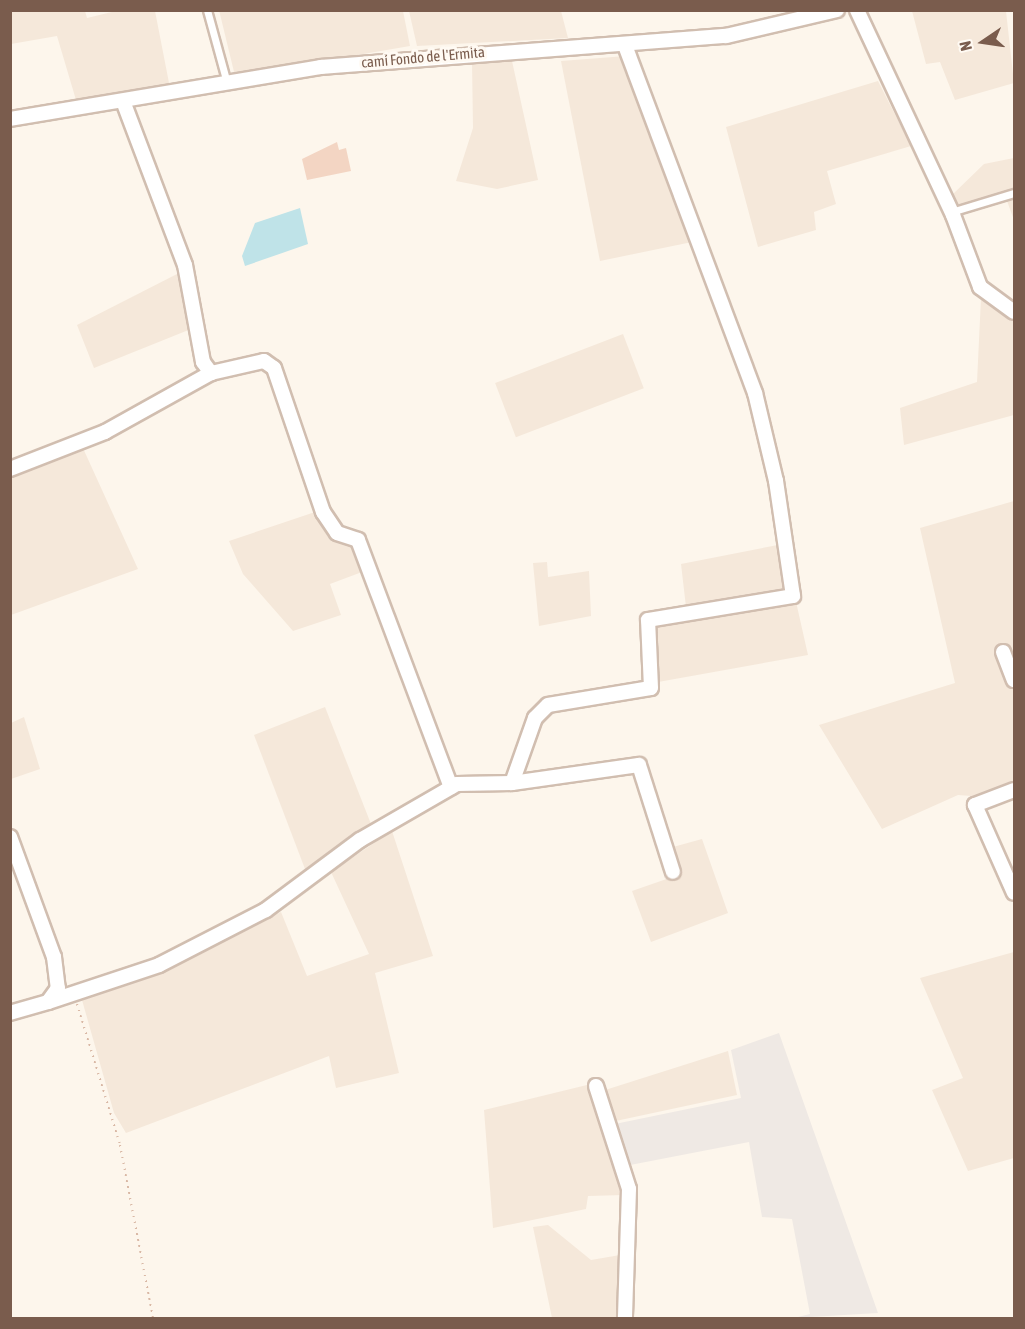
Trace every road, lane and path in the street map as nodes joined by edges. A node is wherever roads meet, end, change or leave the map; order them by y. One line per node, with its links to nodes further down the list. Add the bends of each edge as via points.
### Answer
1 (207, 10): 5 (lane)
2 (837, 10): 4 (street, camí Fondo de l'Ermita, via 726,36)
3 (857, 10): 9 (street)
4 (625, 45): 5 (street, camí Fondo de l'Ermita, via 426,55); 15 (street, via 755,393 776,481 793,596 648,620 651,688 548,705 535,718)
5 (227, 84): 6 (street, camí Fondo de l'Ermita)
6 (123, 101): 7 (street, camí Fondo de l'Ermita); 11 (street, via 185,265 203,362)
7 (10, 119)
8 (1014, 193): 9 (lane)
9 (951, 212): 10 (street, via 980,287)
10 (1014, 312)
11 (212, 373): 12 (street, via 105,432); 16 (street, via 264,361 274,368 323,512 337,533 358,540)
12 (10, 469)
13 (1003, 652): 14 (street)
14 (1014, 680)
15 (512, 783): 16 (street); 19 (street, via 639,765)
16 (451, 787): 21 (street, via 360,840 266,910 159,965)
17 (1014, 790): 20 (street, via 975,805)
18 (10, 837): 22 (street, via 54,957 58,988)
19 (673, 872)
20 (1014, 893)
21 (74, 996): 22 (street); 25 (path, via 120,1145)
22 (48, 1002): 23 (street)
23 (10, 1013)
24 (596, 1086): 26 (street, via 629,1189)
25 (153, 1318)
26 (626, 1318)

